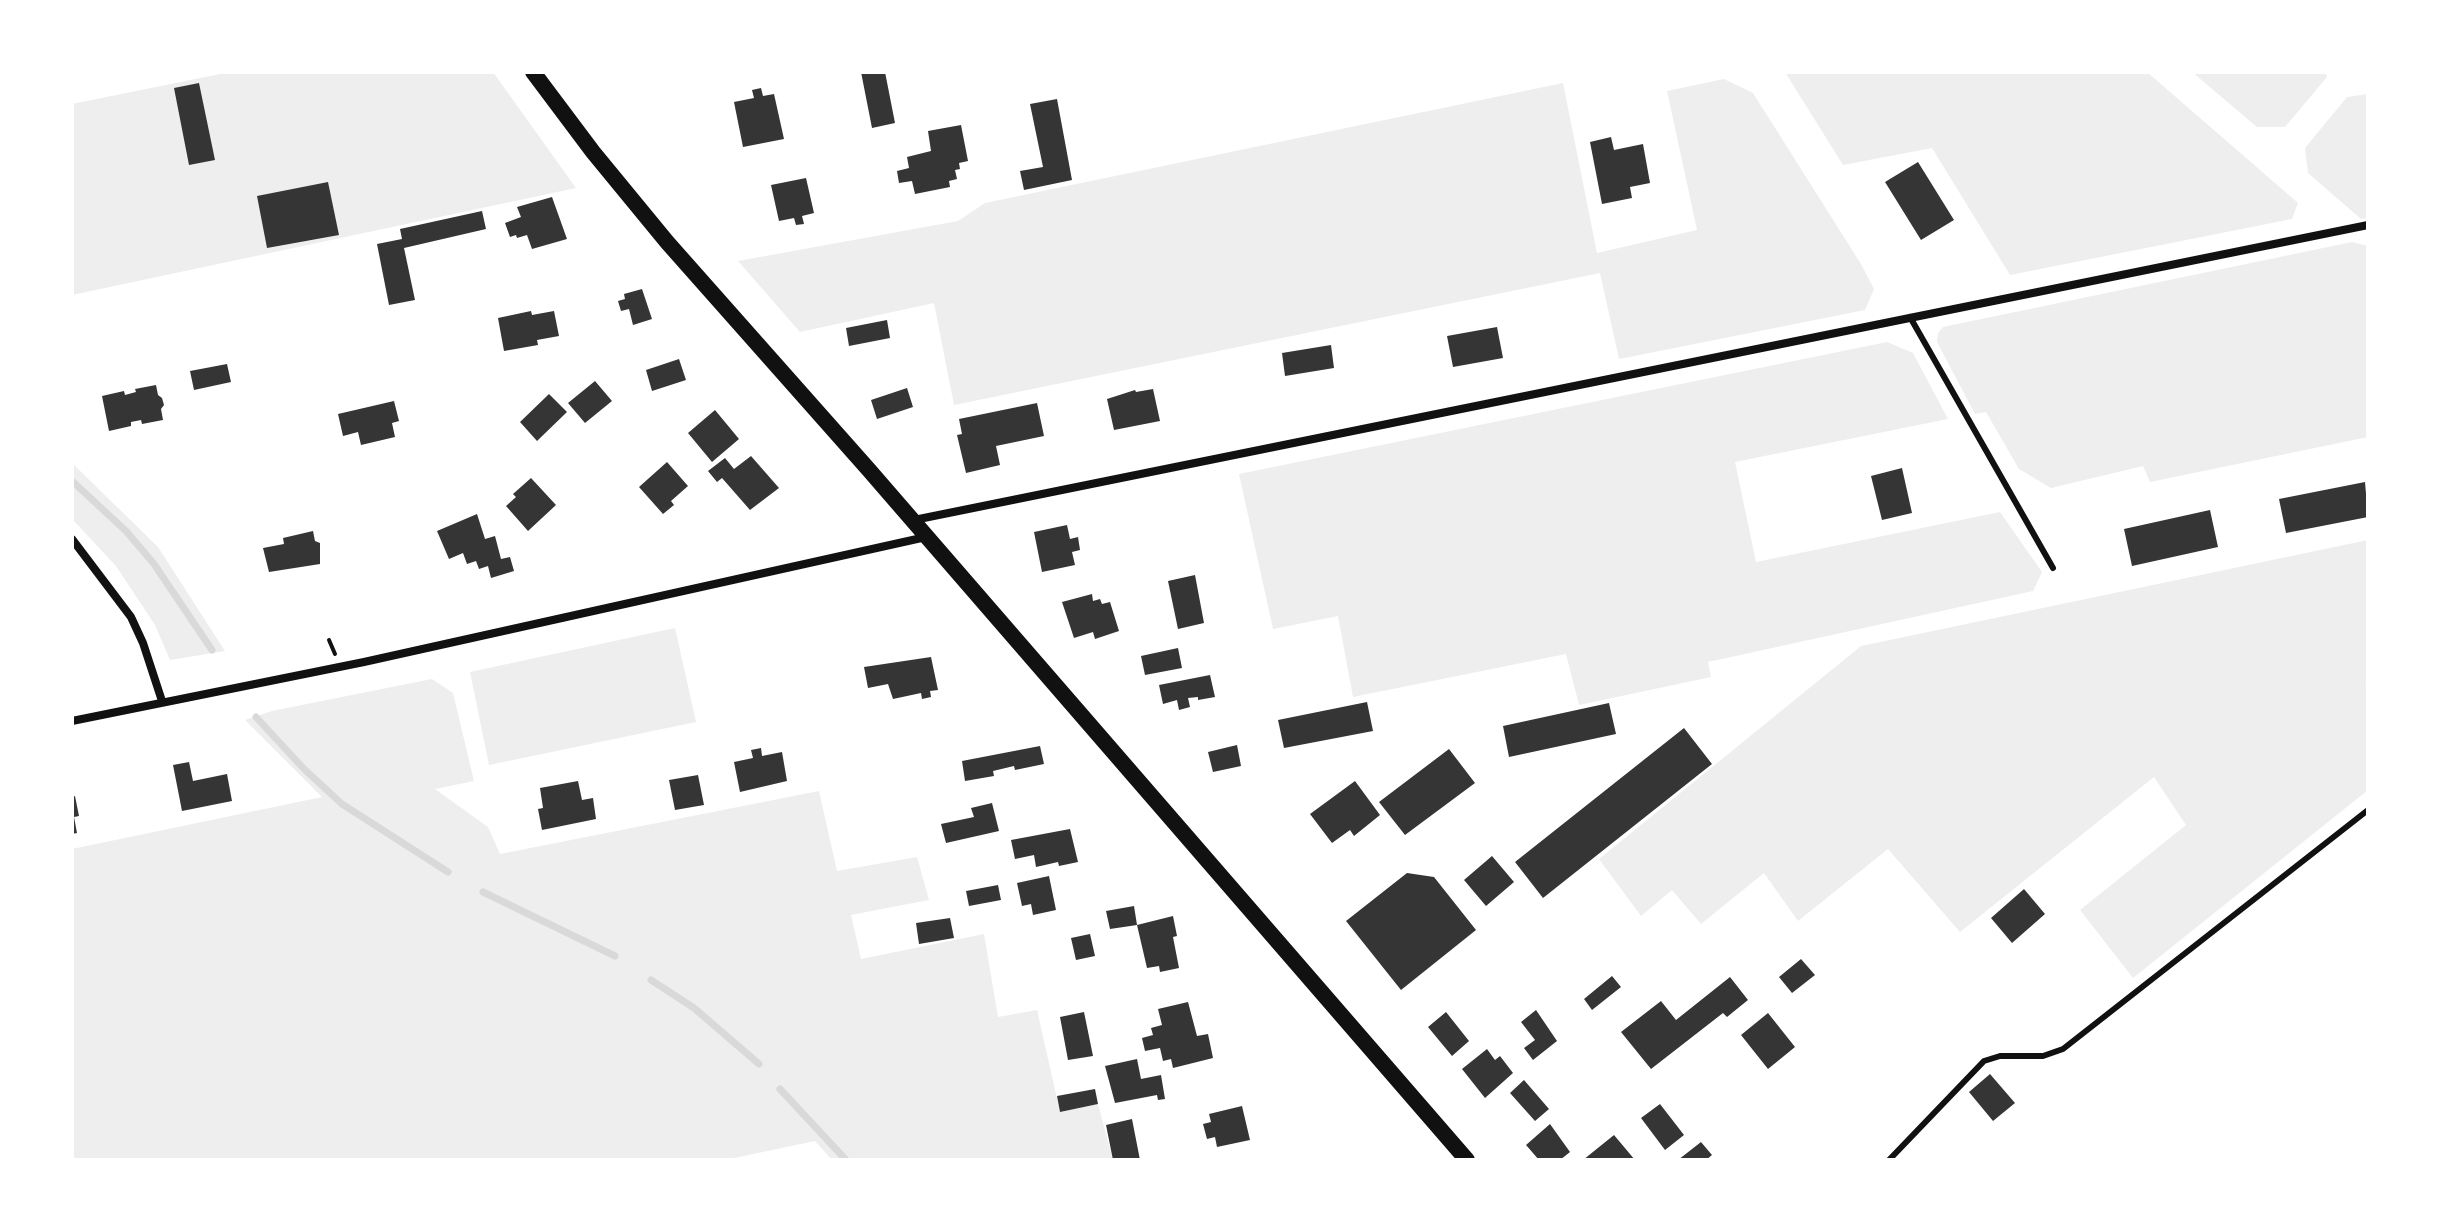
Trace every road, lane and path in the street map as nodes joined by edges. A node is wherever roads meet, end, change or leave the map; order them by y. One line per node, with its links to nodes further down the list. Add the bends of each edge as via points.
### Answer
1 (533, 72): 4 (main road, via 667,242)
2 (2367, 227): 3 (street)
3 (1910, 317): 4 (street); 7 (lane)
4 (912, 520): 5 (main road)
5 (926, 537): 8 (street, via 364,662); 11 (main road)
6 (72, 539): 8 (street, via 131,617)
7 (2053, 568)
8 (162, 701): 9 (street)
9 (72, 721)
10 (2368, 810): 12 (lane, via 2063,1049 1984,1061)
11 (1467, 1160)
12 (1889, 1160)

